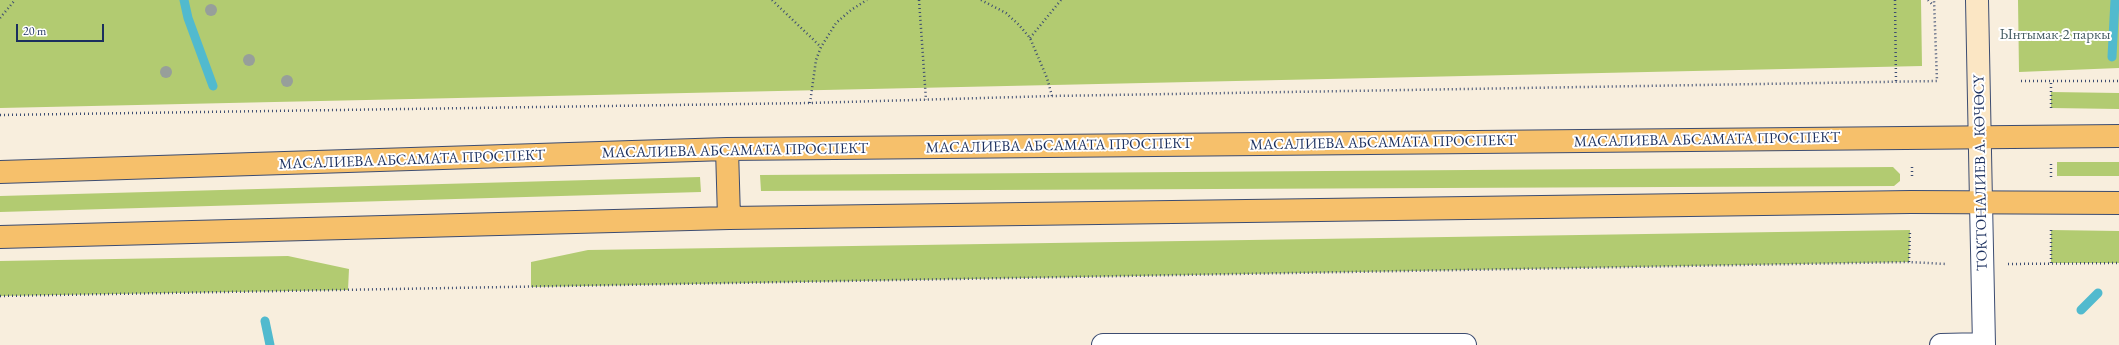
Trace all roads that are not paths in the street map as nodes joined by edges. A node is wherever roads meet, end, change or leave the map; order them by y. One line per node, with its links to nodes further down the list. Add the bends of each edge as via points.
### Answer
1 (1977, 0): 3 (main road, ТОКТОНАЛИЕВ А. КӨЧӨСҮ)
2 (2119, 136): 3 (main road, МАСАЛИЕВА АБСАМАТА ПРОСПЕКТ)
3 (1980, 137): 4 (main road, МАСАЛИЕВА АБСАМАТА ПРОСПЕКТ); 6 (main road, ТОКТОНАЛИЕВ А. КӨЧӨСҮ)
4 (726, 149): 5 (main road, МАСАЛИЕВА АБСАМАТА ПРОСПЕКТ); 8 (main road)
5 (0, 172)
6 (1981, 202): 7 (main road); 8 (main road); 10 (street, ТОКТОНАЛИЕВ А. КӨЧӨСҮ)
7 (2119, 203)
8 (729, 218): 9 (main road)
9 (0, 237)
10 (1984, 344): 13 (street)
11 (1103, 345): 12 (street)
12 (1465, 345)
13 (1941, 345)

